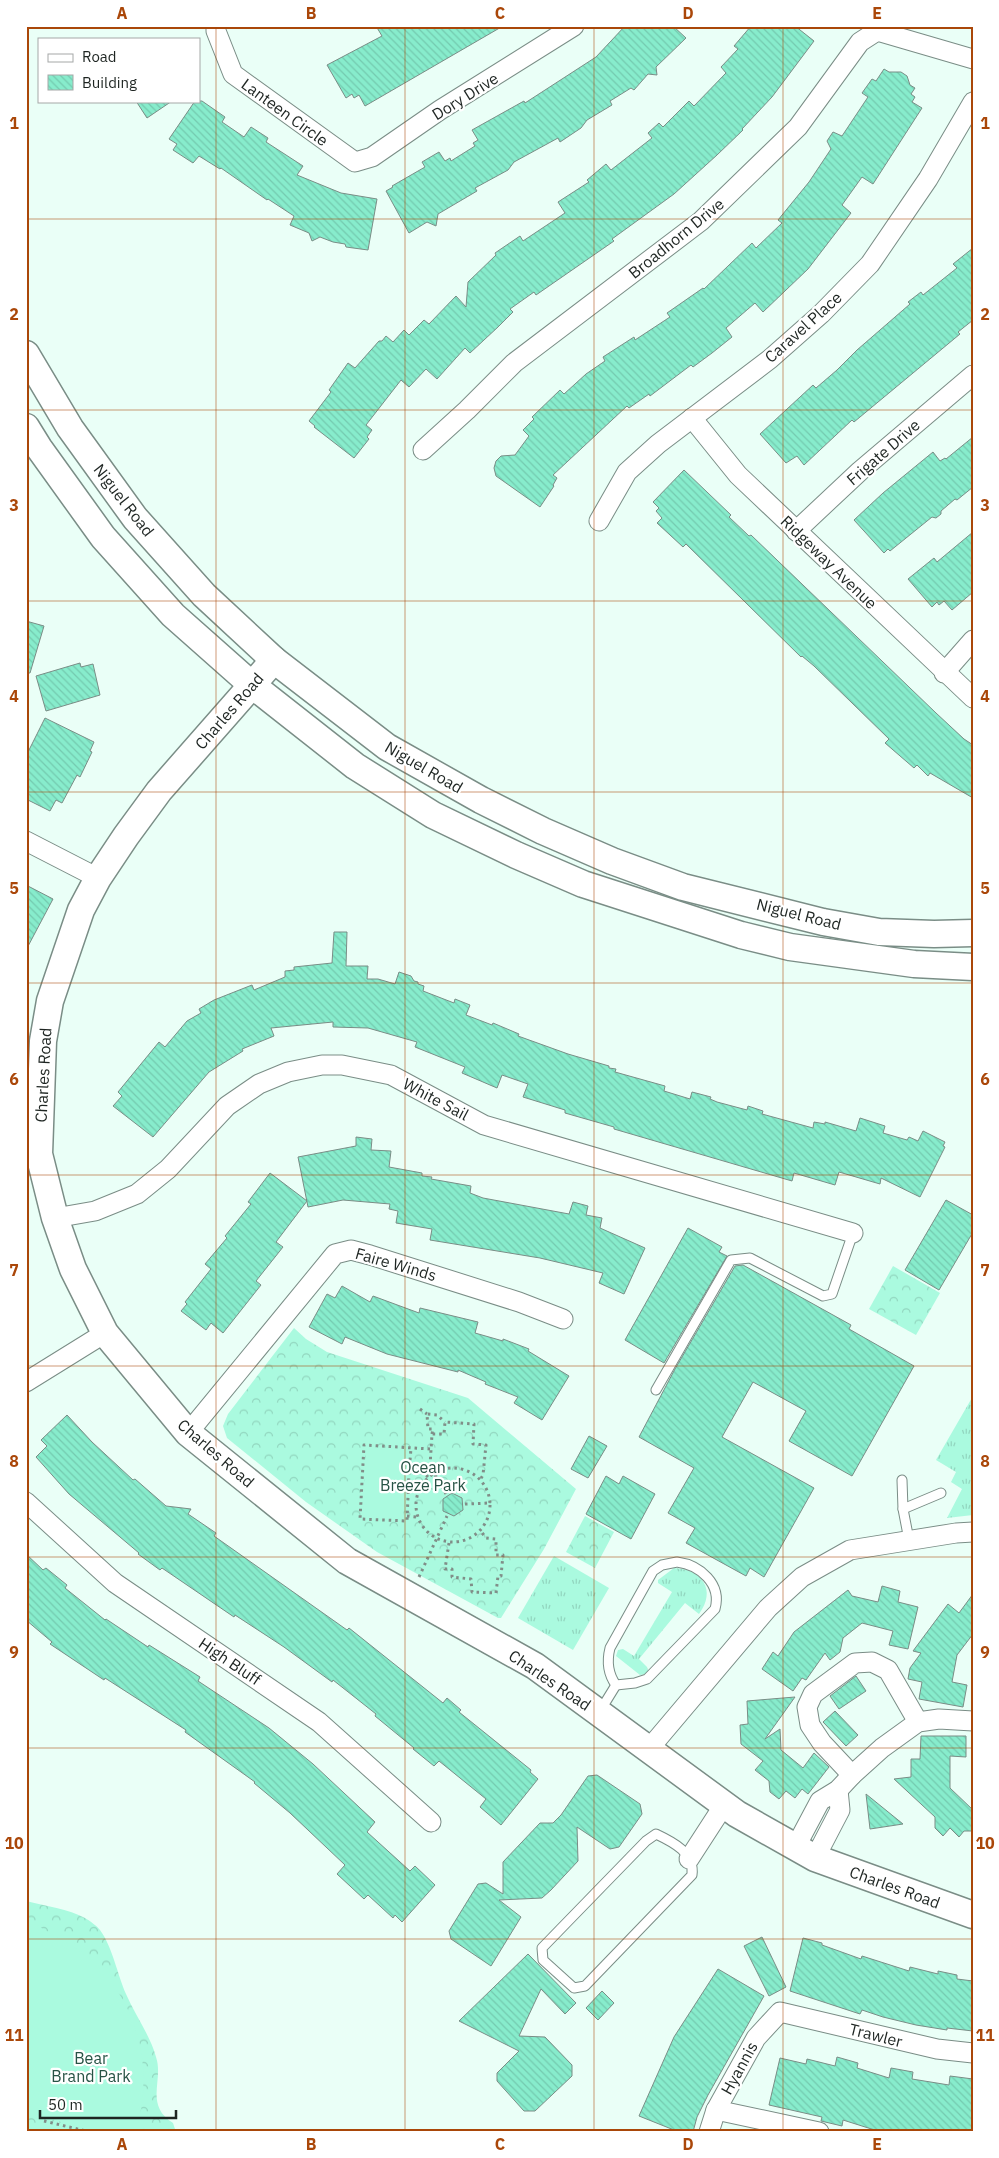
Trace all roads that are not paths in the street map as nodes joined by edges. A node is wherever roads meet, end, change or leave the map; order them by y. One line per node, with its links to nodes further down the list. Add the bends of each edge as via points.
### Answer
1 (216, 26): 5 (street, Lanteen Circle, via 233,74)
2 (574, 26): 5 (street, Dory Drive, via 440,110 372,158)
3 (973, 59): 10 (street, Broadhorn Drive, via 877,31 860,42 798,126 701,221 514,364)
4 (973, 102): 8 (street, Caravel Place, via 928,179 870,264 821,314 770,359)
5 (355, 162)
6 (26, 354): 14 (main road, Niguel Road, via 70,428 135,518 204,595)
7 (973, 375): 12 (street, Frigate Drive, via 860,471)
8 (692, 418): 11 (street, Caravel Place, via 627,472); 12 (street, Ridgeway Avenue, via 738,475)
9 (26, 427): 16 (main road, Niguel Road, via 103,537 173,615)
10 (423, 450)
11 (599, 521)
12 (796, 531): 15 (street, Ridgeway Avenue)
13 (973, 640): 15 (street)
14 (274, 660): 16 (main road, Charles Road); 20 (main road, Niguel Road, via 386,747 481,800 612,861 683,887 823,922 880,932)
15 (944, 672): 17 (street, Ridgeway Avenue)
16 (252, 685): 19 (main road, Charles Road, via 159,792); 21 (main road, Niguel Road, via 355,766 433,815 583,884 790,947 914,964)
17 (973, 698)
18 (26, 842): 19 (street)
19 (98, 878): 22 (main road, Charles Road, via 81,910 50,1001)
20 (973, 933)
21 (973, 967)
22 (34, 1100): 23 (main road, Charles Road, via 39,1154)
23 (55, 1218): 24 (street, White Sail, via 95,1211 138,1194 168,1169 227,1106 259,1084 288,1072 322,1065 342,1065 391,1075 484,1125); 26 (main road, Charles Road, via 73,1269)
24 (853, 1233): 28 (lane, via 832,1294 823,1296 750,1258 731,1260)
25 (563, 1319): 29 (street, Faire Winds, via 370,1255 351,1250 335,1254)
26 (105, 1333): 27 (street); 29 (main road, Charles Road)
27 (26, 1382)
28 (656, 1390)
29 (188, 1433): 37 (main road, Charles Road, via 347,1561 535,1666)
30 (902, 1480): 33 (lane)
31 (940, 1493): 33 (lane)
32 (26, 1502): 43 (street, High Bluff, via 116,1582 319,1722)
33 (903, 1509): 35 (lane)
34 (973, 1532): 35 (street)
35 (909, 1540): 40 (street, via 850,1550 802,1577 768,1608)
36 (616, 1684): 36 (lane, via 647,1679 714,1609 717,1600 714,1588 704,1573 690,1564 677,1562 653,1571 610,1648 609,1667); 37 (lane)
37 (598, 1713): 40 (main road, Charles Road)
38 (973, 1721): 39 (street, via 939,1719)
39 (918, 1722): 41 (street); 41 (street, via 888,1670 872,1662 855,1663 813,1694 807,1707 810,1725)
40 (656, 1741): 42 (main road, Charles Road)
41 (852, 1775): 44 (street, via 838,1790 840,1810)
42 (720, 1802): 44 (main road, Charles Road); 45 (street)
43 (431, 1822)
44 (805, 1853): 46 (main road, Charles Road)
45 (686, 1854): 45 (lane, via 656,1834 646,1841 542,1948 543,1960 574,1988 584,1986 692,1875 694,1867)
46 (973, 1915)
47 (780, 2012): 48 (street, Trawler, via 937,2049); 49 (street, Hyannis, via 756,2038)
48 (973, 2052)
49 (716, 2110): 50 (street, Hyannis); 51 (street)
50 (709, 2132)
51 (819, 2132)

